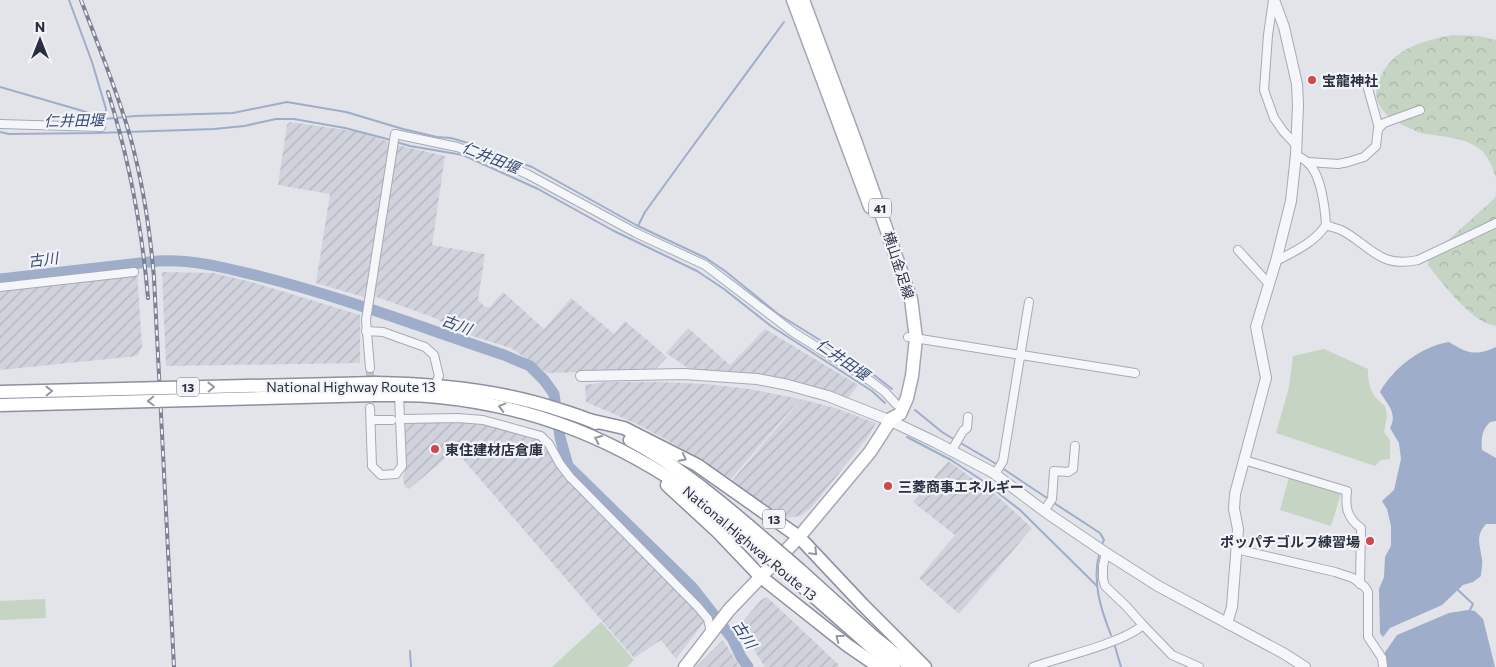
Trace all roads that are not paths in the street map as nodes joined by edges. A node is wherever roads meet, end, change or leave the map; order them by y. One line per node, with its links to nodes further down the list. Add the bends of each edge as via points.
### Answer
1 (792, 0): 20 (main road, 横山金足線 / 41, via 897,278)
2 (803, 0): 20 (main road, 横山金足線 / 41, via 902,270 914,312)
3 (1274, 0): 9 (street, via 1284,27 1297,84); 9 (street, via 1264,90 1274,118)
4 (1367, 85): 8 (street)
5 (1420, 110): 8 (street, via 1384,123)
6 (0, 124): 7 (street)
7 (101, 127)
8 (1379, 128): 10 (street, via 1376,146 1364,157 1338,164)
9 (1297, 151): 10 (street); 14 (street, via 1291,201)
10 (1308, 162): 12 (street, via 1323,196)
11 (1496, 223): 12 (street, via 1408,262 1396,262 1376,255 1342,231)
12 (1326, 225): 14 (street, via 1320,234 1301,248)
13 (1238, 250): 16 (street)
14 (1276, 261): 16 (street)
15 (134, 272): 17 (street)
16 (1269, 284): 41 (street, via 1256,327 1266,378)
17 (0, 287)
18 (1029, 302): 21 (street)
19 (366, 331): 22 (street); 25 (street, via 383,332 425,347 434,355 439,376); 29 (street, via 395,134 457,146 527,174 636,233 705,265 793,332 869,380)
20 (912, 338): 21 (street); 29 (main road, 横山金足線 / 41); 37 (main road, 横山金足線 / 41, via 914,363 910,388 900,414)
21 (1021, 355): 23 (street); 42 (street)
22 (370, 368)
23 (1135, 374)
24 (581, 376): 37 (street, via 684,374 757,379 828,396)
25 (435, 385): 26 (main road, National Highway Route 13 / 13); 36 (main road, National Highway Route 13 / 13, via 499,394)
26 (375, 389): 27 (main road, National Highway Route 13 / 13, one-way to 26, bridge); 28 (main road, National Highway Route 13 / 13); 30 (main road, National Highway Route 13 / 13, one-way to 30, bridge)
27 (0, 392)
28 (399, 395): 34 (street, via 402,466 396,474 380,475 372,466); 40 (main road, National Highway Route 13 / 13, one-way to 28, via 568,426 494,405 438,396)
29 (896, 404): 37 (main road, 横山金足線 / 41)
30 (0, 405)
31 (370, 408): 34 (street)
32 (968, 417): 38 (street, via 967,428)
33 (403, 419): 53 (street, via 483,420 541,436 570,477 708,619)
34 (371, 420): 35 (street)
35 (392, 420)
36 (589, 420): 44 (main road, National Highway Route 13 / 13, via 671,464 700,484); 45 (main road, 13, one-way to 45, via 624,428 697,465)
37 (892, 420): 38 (street); 45 (main road, 横山金足線 / 41, via 870,452)
38 (956, 444): 42 (street)
39 (1075, 446): 43 (street, via 1073,469 1054,471)
40 (627, 453): 44 (main road, National Highway Route 13 / 13); 49 (main road, 13, via 678,494)
41 (1244, 460): 46 (street, via 1234,494 1238,529); 50 (street, via 1347,492 1346,510 1361,528)
42 (998, 470): 43 (street)
43 (1048, 505): 47 (street)
44 (746, 530): 48 (main road, National Highway Route 13 / 13, bridge)
45 (799, 537): 49 (main road, 横山金足線 / 41); 58 (main road, 13, one-way to 58)
46 (1236, 549): 50 (street, via 1335,572); 51 (street, via 1232,607)
47 (1106, 553): 51 (street, via 1158,586); 52 (street, via 1103,566 1105,586)
48 (797, 574): 56 (main road, National Highway Route 13 / 13); 57 (main road, National Highway Route 13 / 13)
49 (761, 577): 53 (main road, 41); 55 (main road, 13, one-way to 49)
50 (1360, 584): 62 (street, via 1368,592 1368,637 1382,658)
51 (1227, 623): 61 (street)
52 (1143, 625): 59 (street, via 1111,641); 60 (street, via 1172,656)
53 (711, 633): 54 (main road, 41)
54 (685, 667)
55 (879, 667)
56 (894, 667)
57 (911, 667)
58 (925, 667)
59 (1033, 667)
60 (1199, 667)
61 (1305, 667)
62 (1383, 667)

